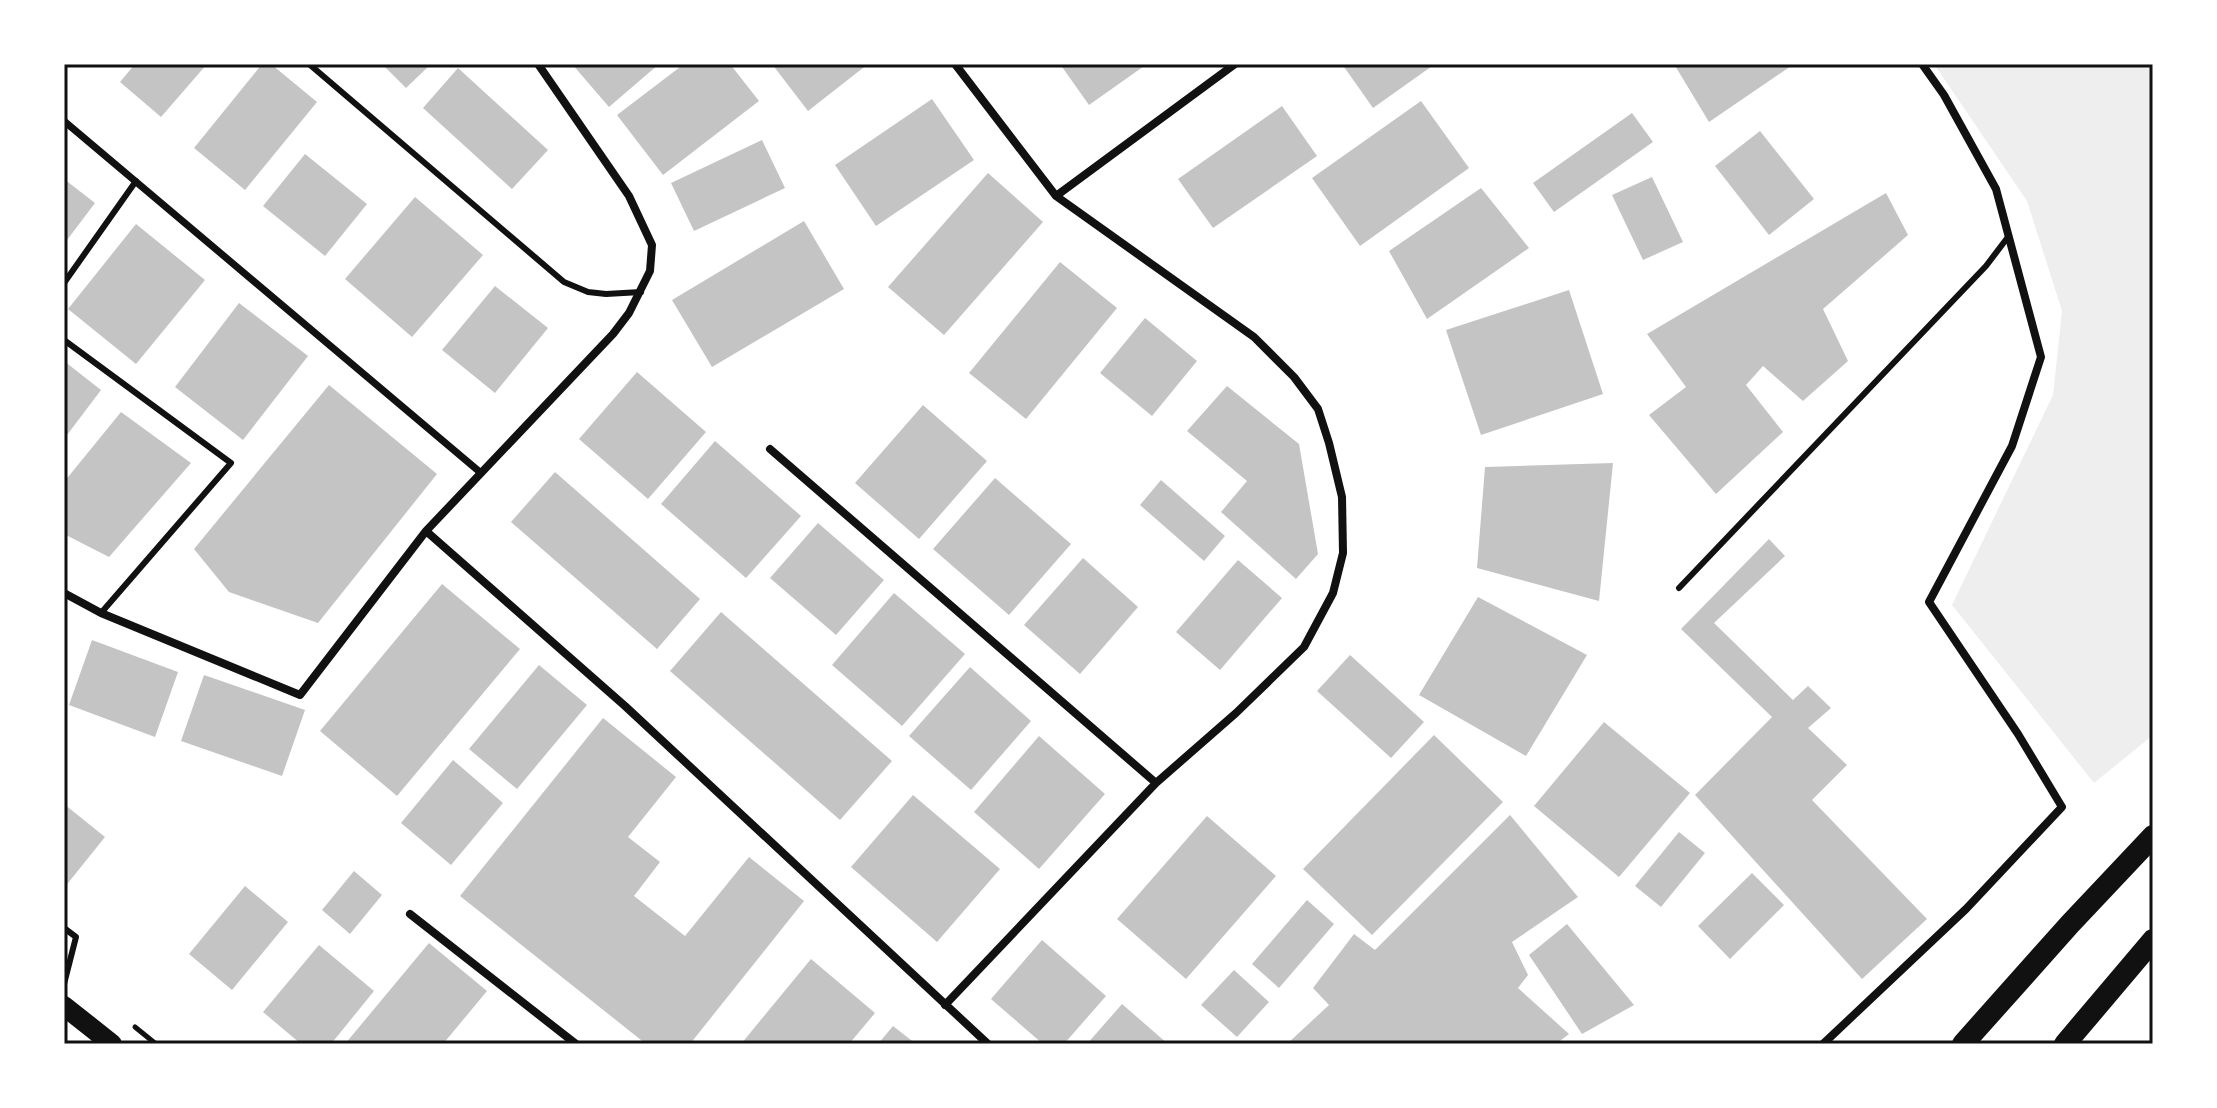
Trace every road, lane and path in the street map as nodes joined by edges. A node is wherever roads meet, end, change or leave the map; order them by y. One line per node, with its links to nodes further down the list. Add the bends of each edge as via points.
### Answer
1 (309, 64): 11 (lane, via 564,282 588,292)
2 (538, 64): 11 (street, via 629,196 652,245)
3 (955, 64): 8 (street)
4 (1235, 64): 8 (street)
5 (1922, 64): 9 (street, via 1996,189)
6 (64, 121): 7 (street)
7 (136, 181): 10 (lane); 14 (street)
8 (1056, 196): 19 (street, via 1254,337 1294,377 1318,409 1342,497 1343,553 1333,593 1304,647)
9 (2008, 237): 16 (lane); 30 (street, via 2041,357 2012,446 1929,602 2062,807 1966,909)
10 (64, 283)
11 (641, 292): 14 (street, via 613,334)
12 (64, 340): 18 (lane, via 231,463)
13 (770, 449): 19 (street)
14 (481, 473): 15 (street)
15 (426, 531): 18 (street, via 300,695); 25 (street, via 625,706)
16 (1679, 588)
17 (64, 593): 18 (street)
18 (101, 613)
19 (1156, 783): 25 (street)
20 (2153, 836): 31 (highway)
21 (410, 914): 28 (street)
22 (64, 928): 24 (lane, via 76,937)
23 (2153, 940): 32 (highway)
24 (64, 984)
25 (945, 1005): 29 (street)
26 (64, 1006): 27 (main road)
27 (112, 1044)
28 (576, 1044)
29 (988, 1044)
30 (1823, 1044)
31 (1963, 1044)
32 (2065, 1044)

